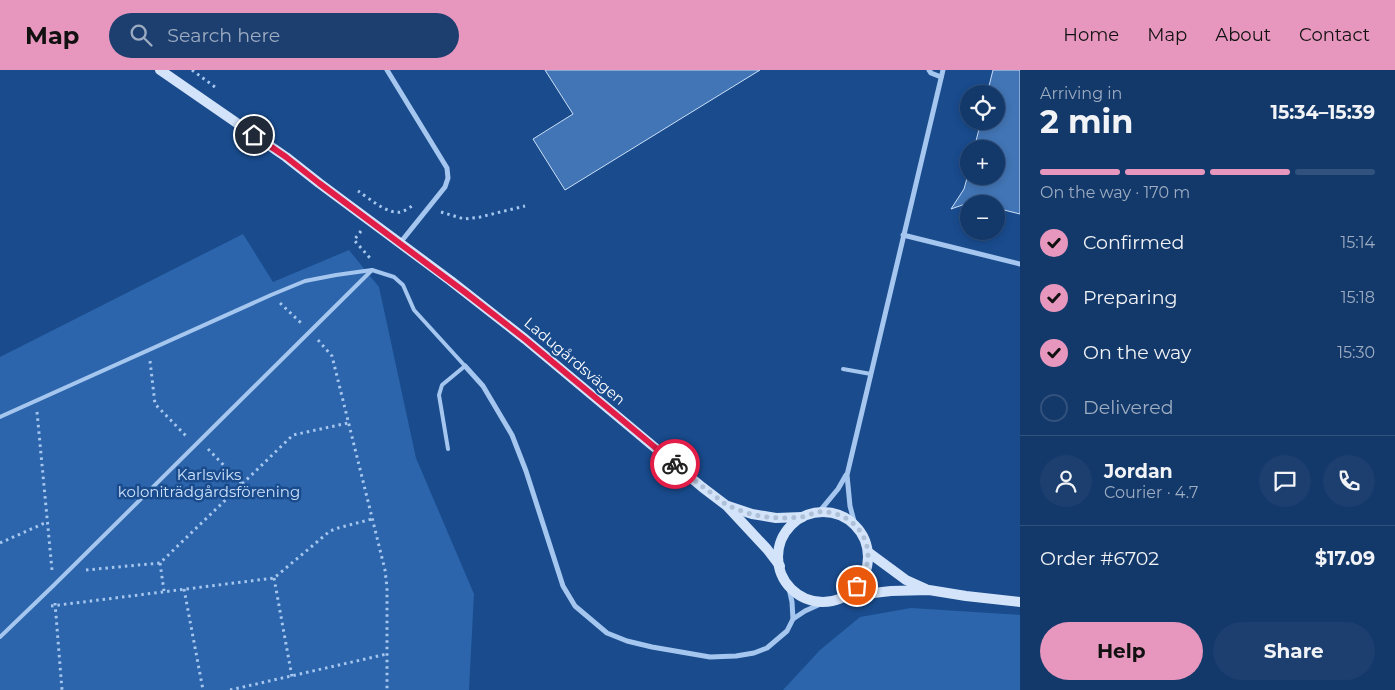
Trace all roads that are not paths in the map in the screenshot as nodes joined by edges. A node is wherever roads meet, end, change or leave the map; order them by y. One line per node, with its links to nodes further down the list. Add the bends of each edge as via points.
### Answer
1 (160, 70): 7 (street, Ladugårdsvägen, via 286,157)
2 (387, 70): 7 (street, via 447,168 448,178 445,187)
3 (929, 70): 5 (street)
4 (943, 70): 5 (street)
5 (941, 77): 6 (street)
6 (903, 235): 8 (street); 12 (street)
7 (400, 243): 16 (street, Ladugårdsvägen, via 525,339)
8 (1020, 264)
9 (372, 270): 10 (lane, via 394,277 403,286 414,310); 13 (lane, via 305,281); 28 (lane)
10 (465, 366): 14 (lane, via 442,385 439,395); 27 (street, via 483,386 512,435 563,586 576,606 606,633 662,649 710,657 736,656 767,648 787,631)
11 (843, 369): 12 (lane)
12 (871, 374): 15 (street)
13 (0, 417)
14 (448, 449)
15 (847, 475): 17 (street); 19 (street)
16 (728, 506): 18 (street, Ladugårdsvägen, via 776,518); 21 (street, Ladugårdsvägen)
17 (819, 512): 18 (street); 19 (street, via 838,515)
18 (802, 517): 21 (street, via 782,538 778,557)
19 (855, 525): 20 (street, via 866,542)
20 (868, 552): 23 (street, via 906,580); 24 (street, via 863,578)
21 (780, 566): 22 (street)
22 (788, 584): 25 (street, via 810,600); 27 (street)
23 (929, 590): 24 (street); 26 (street)
24 (843, 597): 25 (street)
25 (827, 601): 27 (street)
26 (1020, 602)
27 (793, 619)
28 (0, 637)

